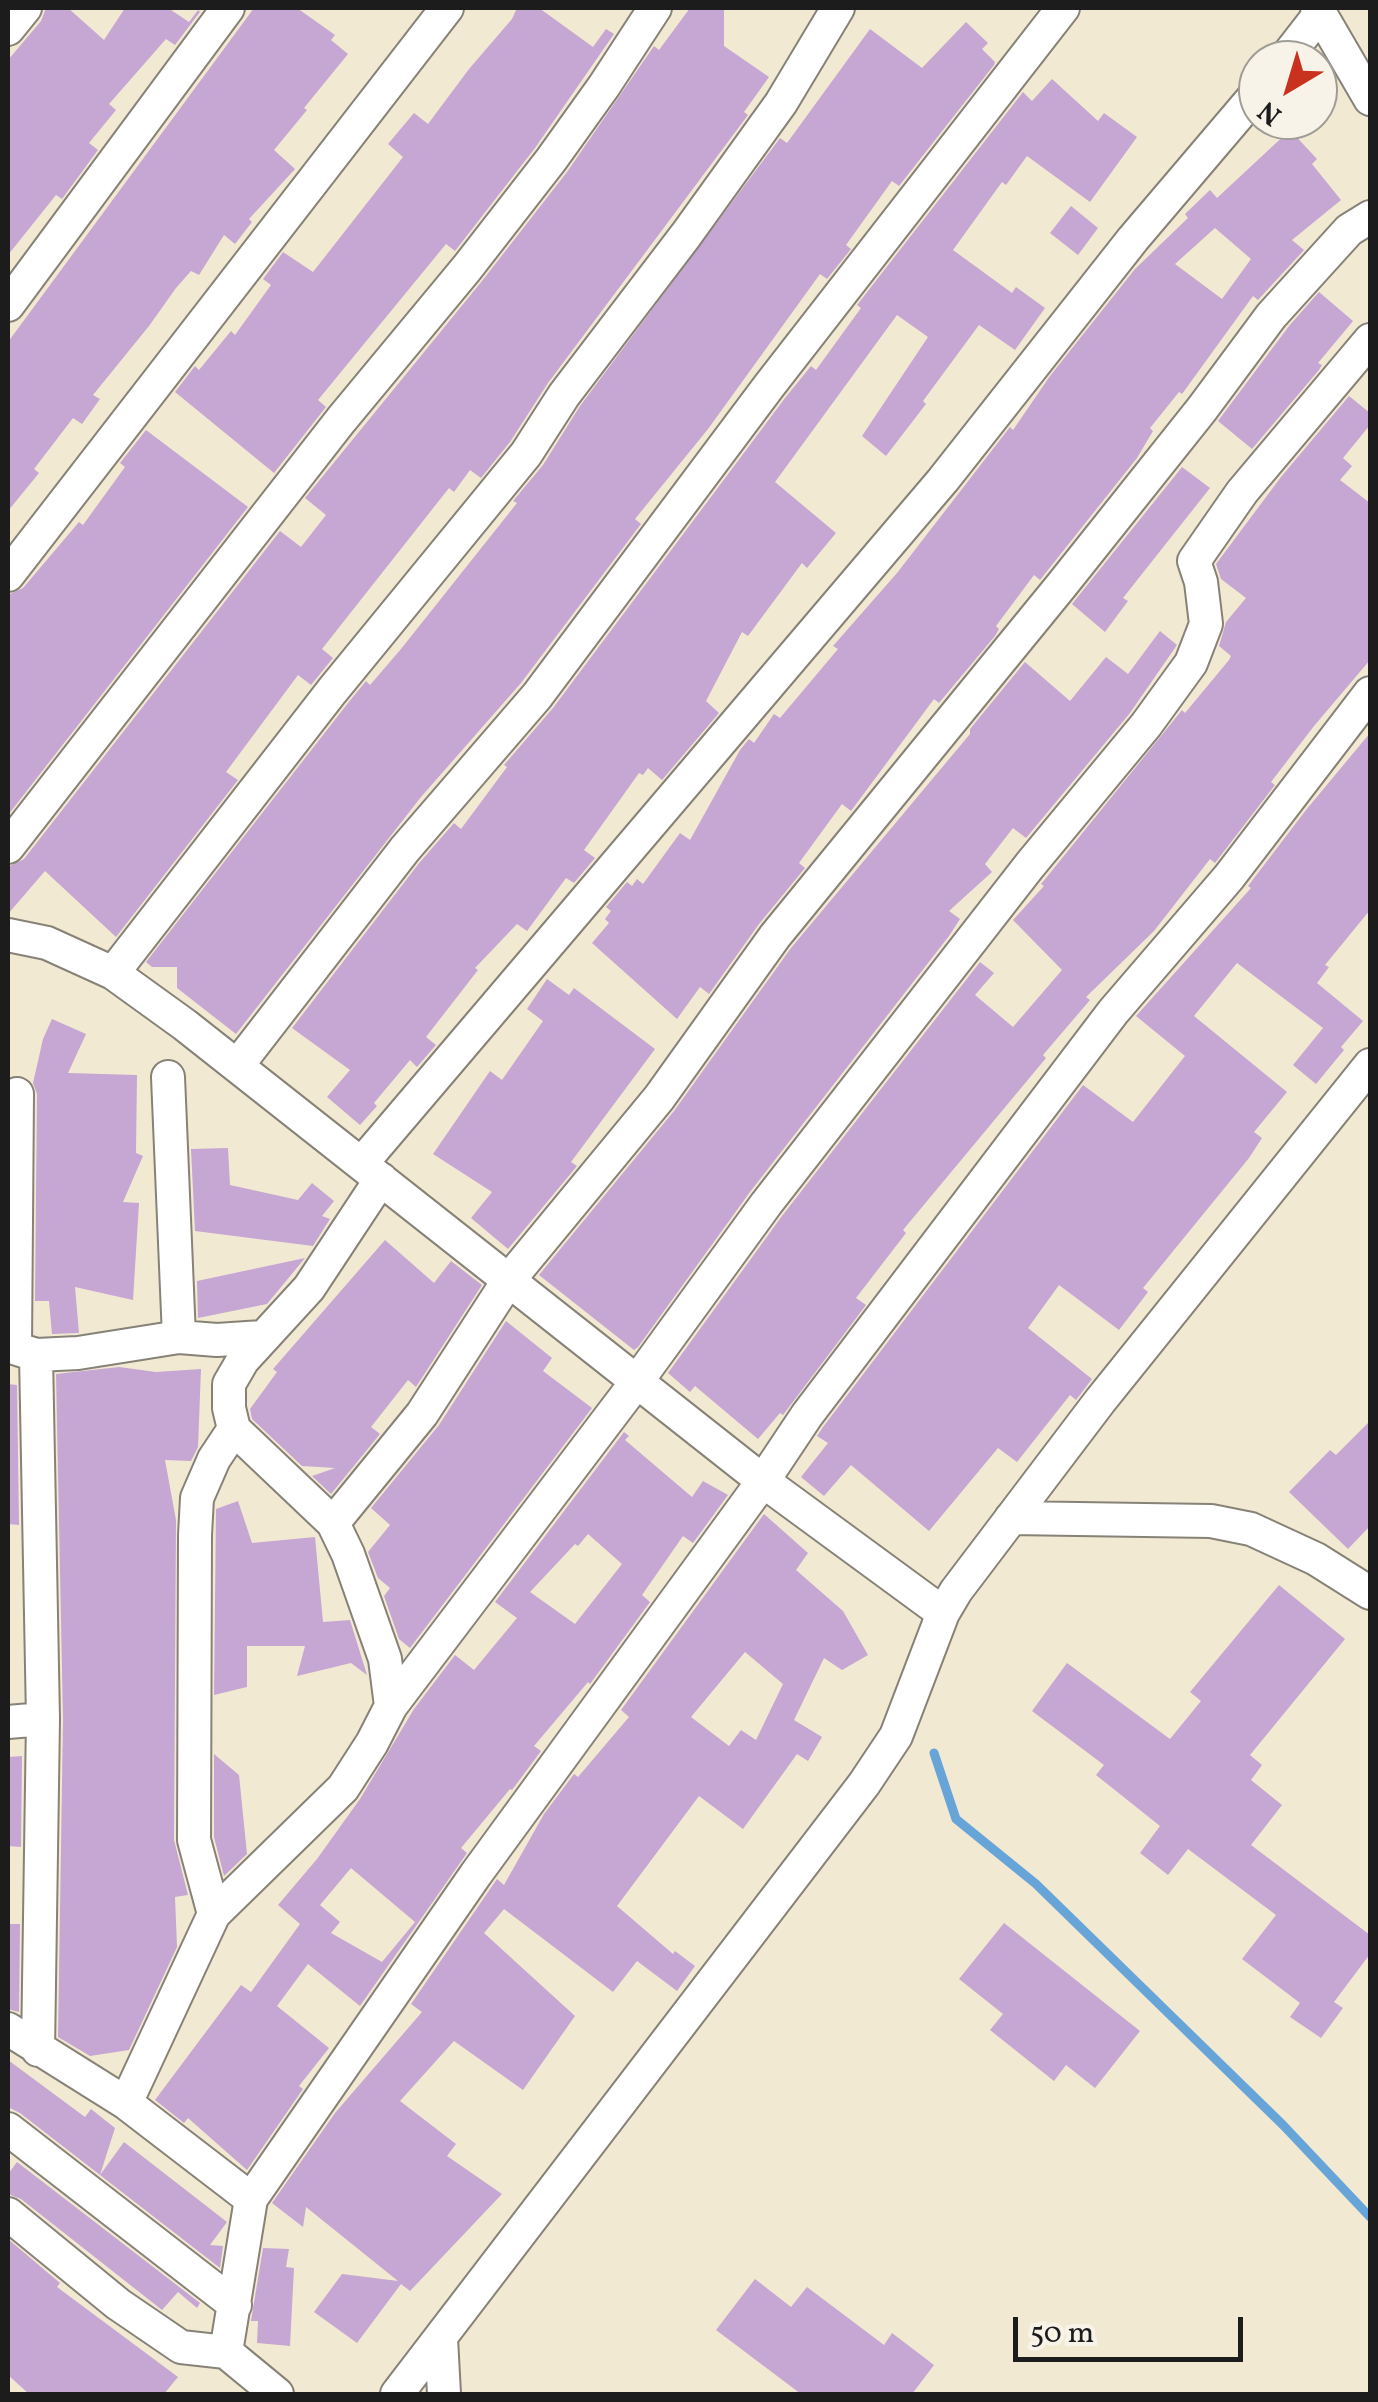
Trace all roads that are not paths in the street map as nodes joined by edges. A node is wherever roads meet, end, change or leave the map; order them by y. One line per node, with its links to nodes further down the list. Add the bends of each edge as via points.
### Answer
1 (25, 8): 8 (street)
2 (228, 8): 13 (street)
3 (446, 8): 15 (street)
4 (654, 8): 17 (street, via 551,160)
5 (838, 8): 19 (street, via 780,103 526,454)
6 (1063, 8): 21 (street, via 537,696 405,849)
7 (1318, 12): 9 (street); 10 (street)
8 (8, 29)
9 (1298, 40)
10 (1370, 99)
11 (1238, 116): 24 (street)
12 (1370, 217): 25 (street, via 1349,230 1271,316)
13 (8, 306)
14 (1370, 340): 29 (street, via 1242,492 1194,561 1206,624 1191,663 766,1204)
15 (8, 575)
16 (1370, 693): 31 (street, via 1230,877 1113,1012)
17 (8, 842)
18 (8, 935): 19 (street, via 47,943)
19 (113, 973): 21 (street)
20 (1370, 1065): 32 (street)
21 (237, 1066): 24 (street)
22 (168, 1077): 27 (street)
23 (17, 1094): 28 (street)
24 (372, 1171): 25 (street); 26 (street, via 310,1288)
25 (508, 1281): 29 (street); 33 (street, via 422,1414)
26 (262, 1337): 27 (street); 30 (street, via 228,1384)
27 (179, 1338): 28 (street, via 78,1353)
28 (19, 1349): 37 (street)
29 (638, 1380): 31 (street); 36 (street)
30 (234, 1429): 33 (street); 39 (street, via 197,1498 194,1535 194,1840)
31 (763, 1481): 35 (street); 44 (street, via 476,1874)
32 (1011, 1518): 34 (street, via 1211,1521 1268,1537); 35 (street)
33 (333, 1523): 36 (street, via 385,1659)
34 (1370, 1593)
35 (943, 1614): 47 (street, via 896,1736 864,1784)
36 (391, 1706): 39 (street, via 343,1788)
37 (43, 1719): 38 (street); 41 (street)
38 (8, 1722)
39 (214, 1914): 42 (street)
40 (8, 2029): 41 (street)
41 (38, 2050): 42 (street)
42 (126, 2103): 44 (street)
43 (9, 2132): 46 (street)
44 (252, 2199): 46 (street)
45 (8, 2214): 48 (street, via 181,2347)
46 (235, 2305): 48 (street)
47 (441, 2338): 50 (street); 51 (street)
48 (226, 2352): 49 (street)
49 (277, 2394)
50 (397, 2394)
51 (444, 2394)

